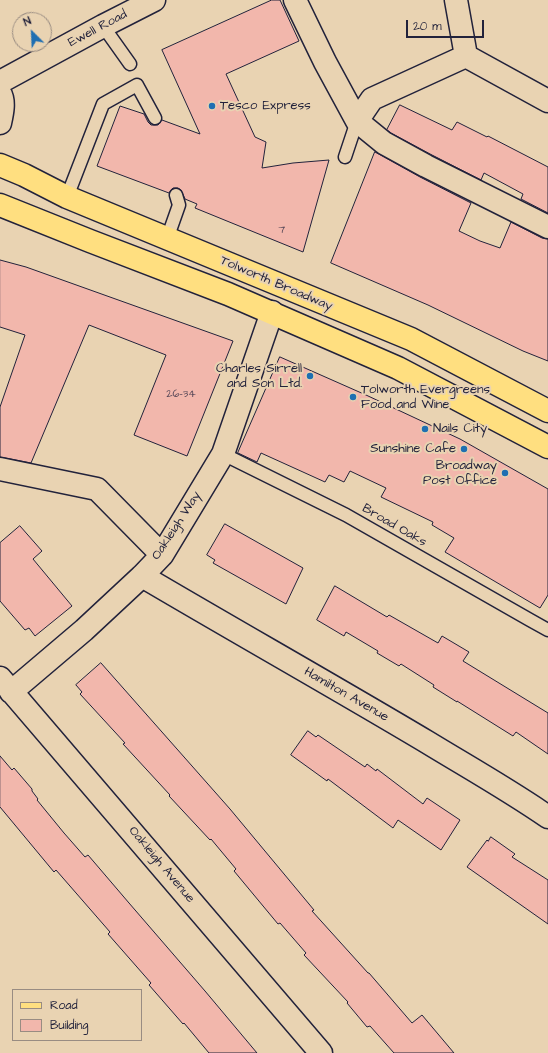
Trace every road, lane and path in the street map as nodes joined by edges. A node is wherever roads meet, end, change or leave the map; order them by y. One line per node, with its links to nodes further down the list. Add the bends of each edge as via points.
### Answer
1 (154, 0): 4 (street, Ewell Road)
2 (295, 0): 11 (street)
3 (456, 0): 5 (street)
4 (103, 26): 6 (lane); 7 (street, Ewell Road)
5 (466, 56): 9 (street); 11 (street, via 372,100)
6 (130, 64)
7 (0, 82)
8 (0, 93): 12 (street)
9 (548, 101)
10 (155, 118): 16 (lane, via 137,85 103,104)
11 (357, 121): 13 (lane); 18 (street, via 384,143)
12 (0, 123)
13 (345, 157)
14 (0, 165): 16 (main road, Tolworth Broadway)
15 (176, 195): 19 (lane, via 179,205)
16 (67, 197): 19 (main road, Tolworth Broadway)
17 (0, 205): 20 (main road)
18 (548, 227)
19 (167, 239): 21 (main road, Tolworth Broadway, via 411,339)
20 (272, 312): 22 (main road, via 398,368); 23 (street, Oakleigh Way)
21 (548, 411)
22 (548, 447)
23 (223, 454): 25 (street, Oakleigh Way); 27 (lane, Broad Oaks, via 346,515)
24 (0, 469): 25 (street, via 97,489)
25 (162, 555): 26 (street, Oakleigh Way)
26 (142, 576): 28 (street, Oakleigh Way, via 84,630); 29 (street, Hamilton Avenue, via 391,720)
27 (548, 630)
28 (6, 685): 30 (street, Oakleigh Avenue)
29 (548, 817)
30 (321, 1053)

